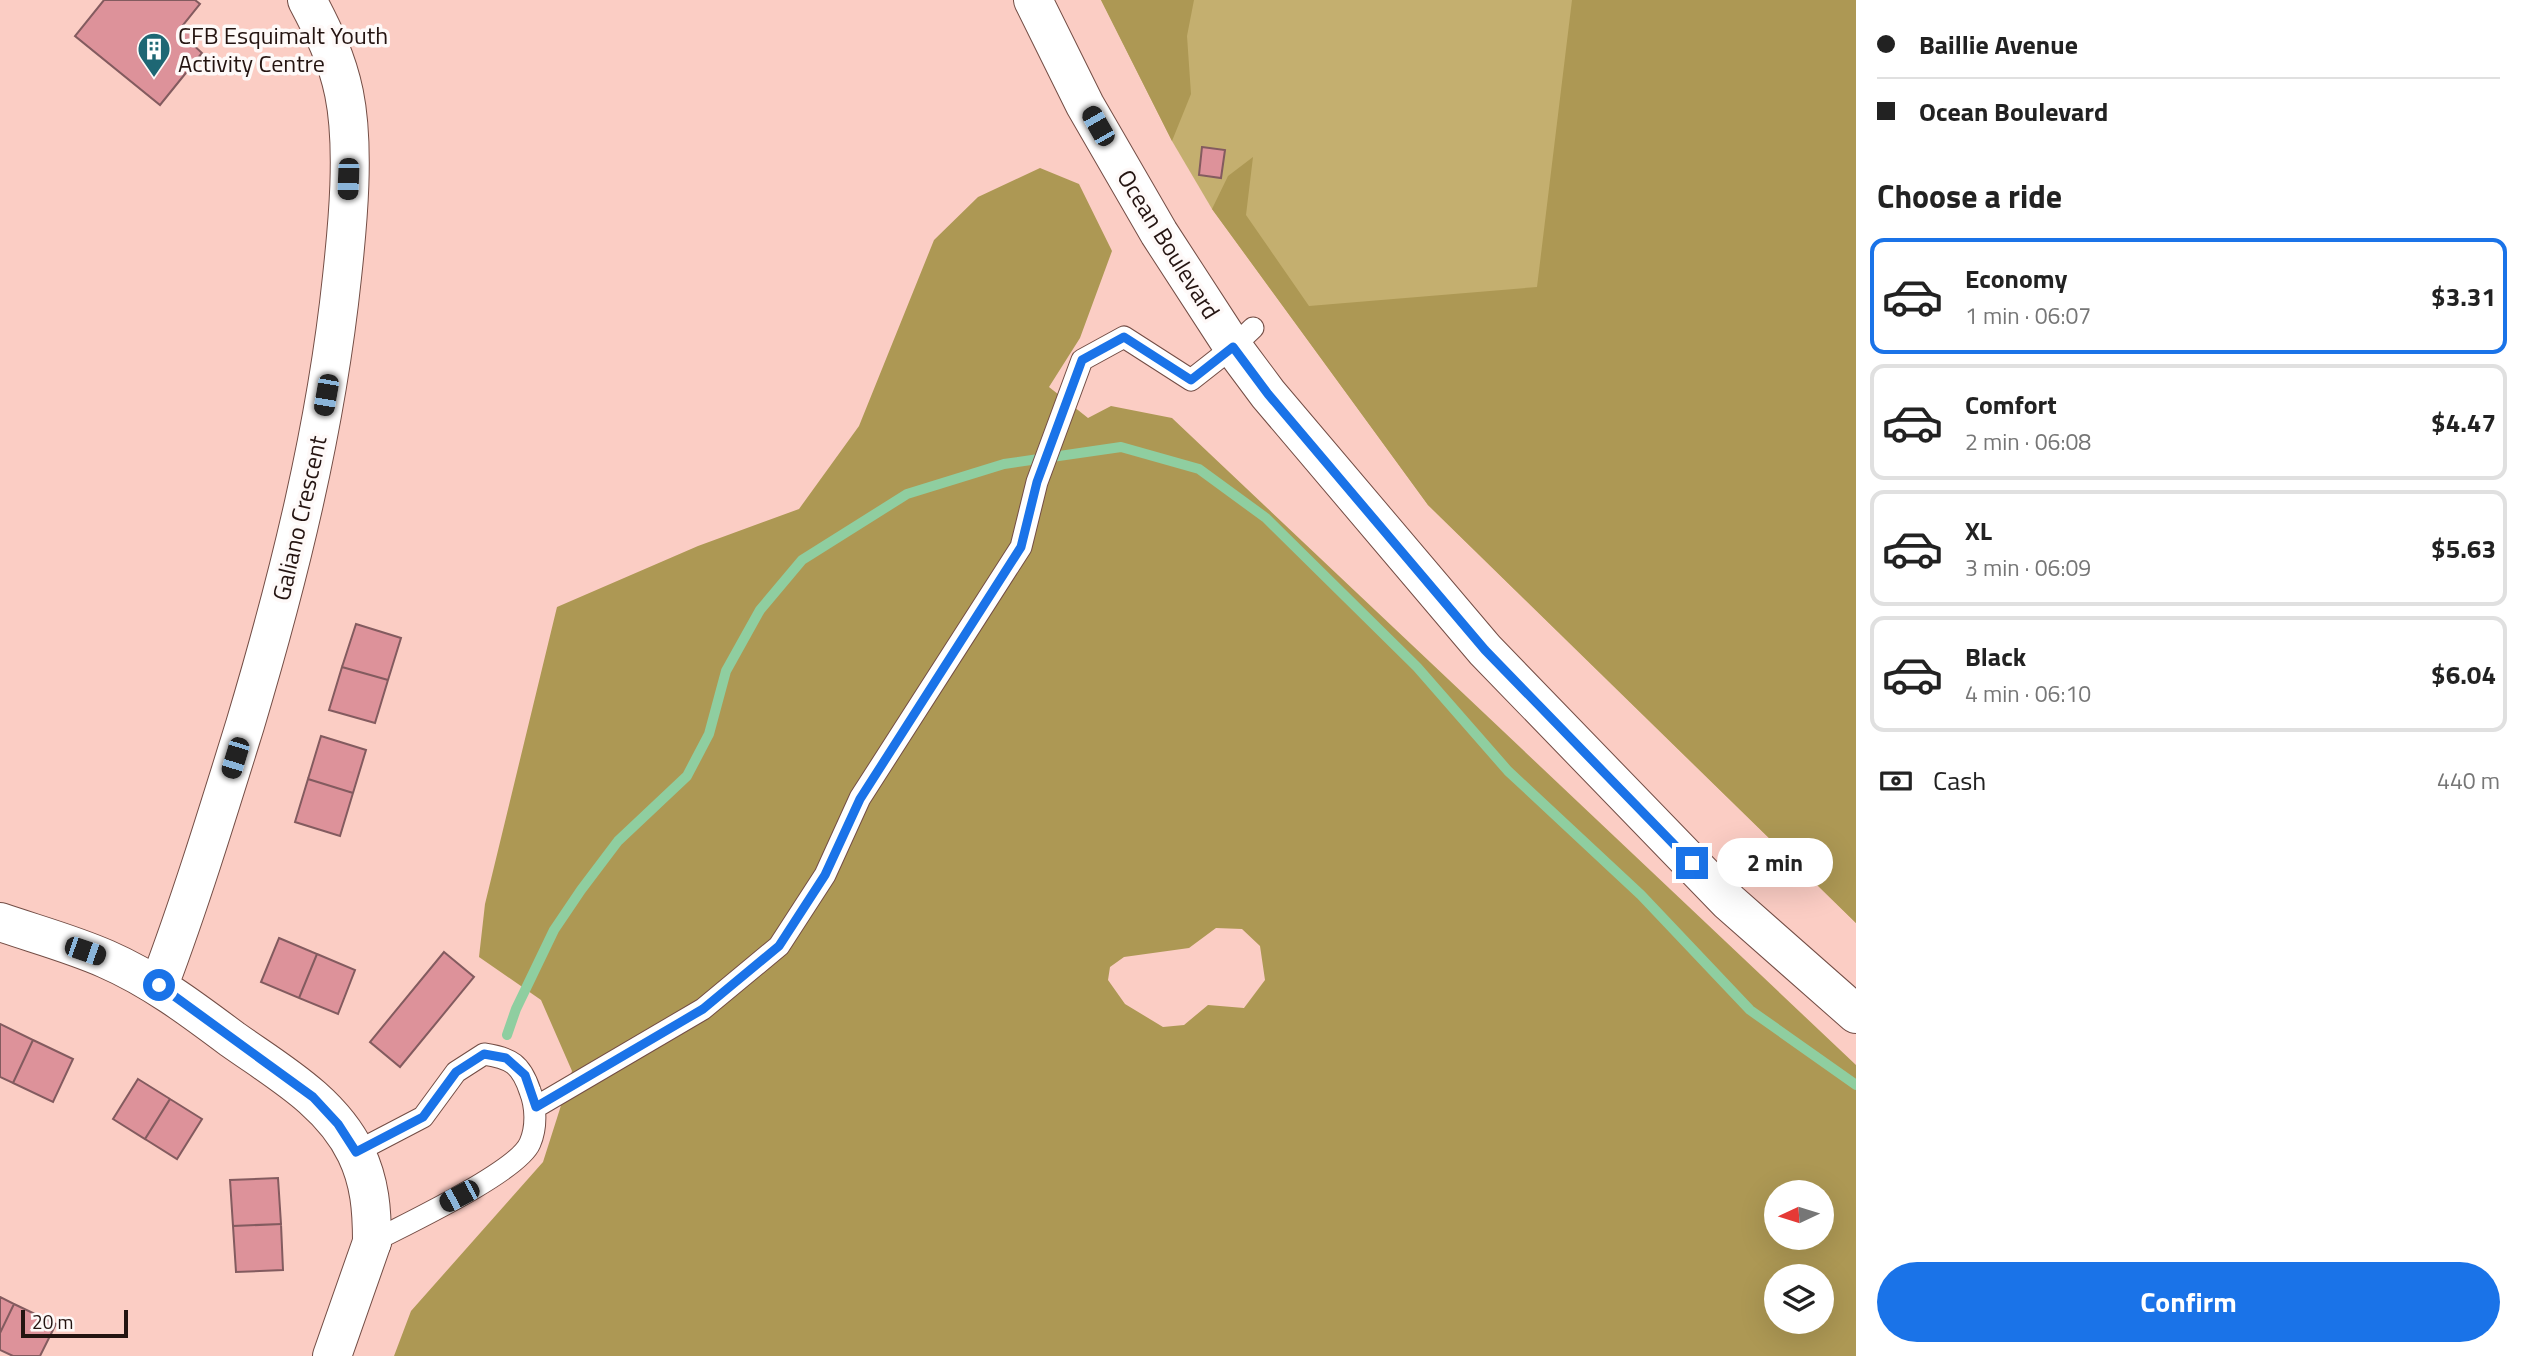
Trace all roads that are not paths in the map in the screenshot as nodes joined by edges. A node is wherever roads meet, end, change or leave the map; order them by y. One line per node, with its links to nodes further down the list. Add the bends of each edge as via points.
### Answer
1 (307, 0): 5 (street, Galiano Crescent, via 328,39 341,83 348,142 347,227 334,350 289,571 270,641 187,911)
2 (1033, 0): 3 (street, Ocean Boulevard, via 1085,105 1159,233)
3 (1243, 338): 6 (street, Ocean Boulevard, via 1268,394 1485,650 1729,901); 7 (lane, via 1191,380 1124,337 1082,360 1037,482 1021,547 860,799 825,875 779,946 703,1009)
4 (0, 922): 5 (street, via 106,959)
5 (159, 985): 8 (street, via 313,1097)
6 (1856, 1014)
7 (536, 1107): 8 (lane, via 525,1075 506,1058 484,1054 456,1072 423,1117); 9 (lane, via 530,1144 502,1173)
8 (356, 1152): 9 (street, via 368,1183)
9 (372, 1242): 10 (street)
10 (332, 1356)

